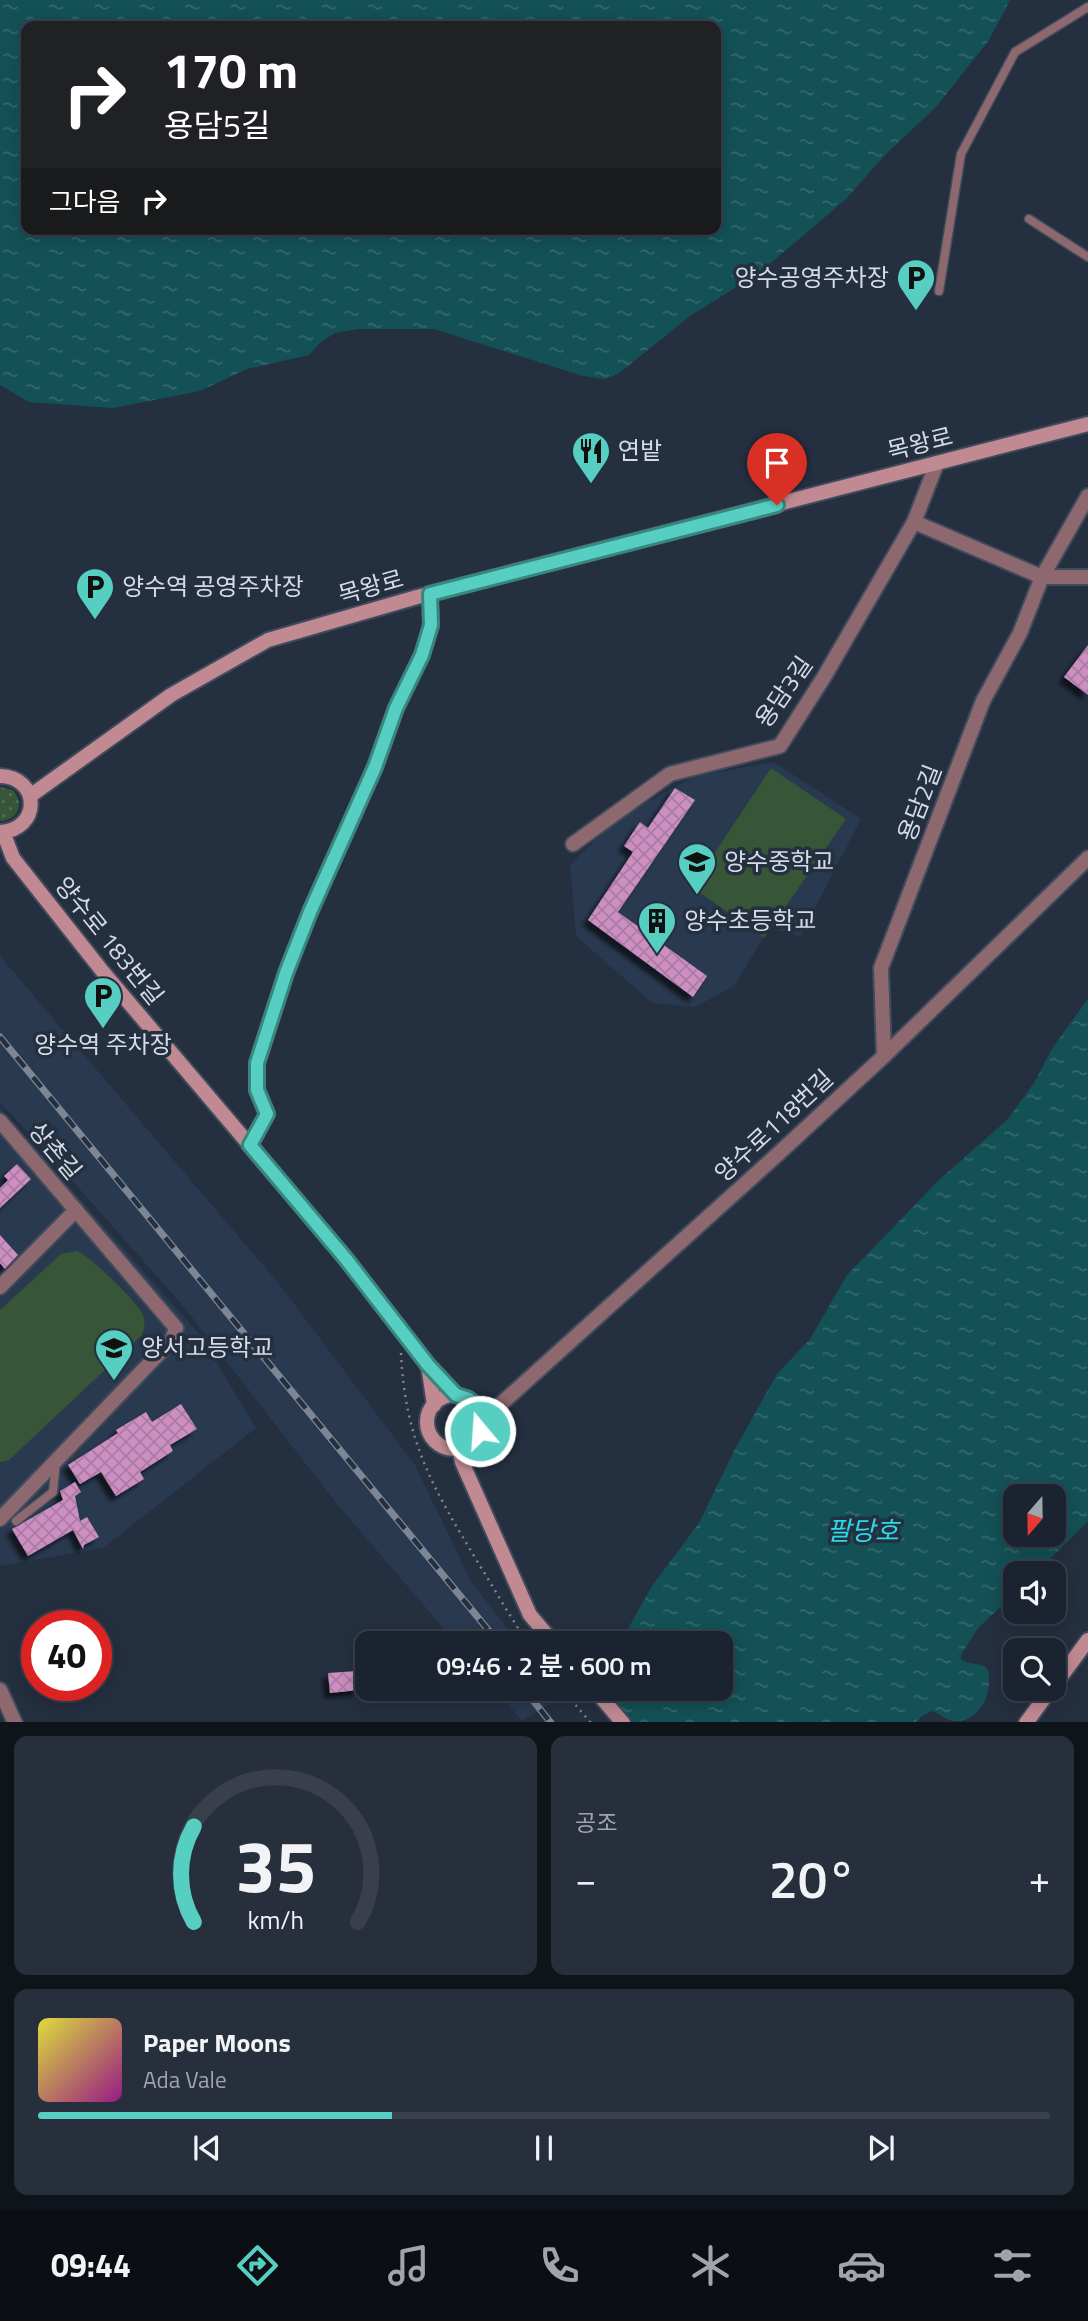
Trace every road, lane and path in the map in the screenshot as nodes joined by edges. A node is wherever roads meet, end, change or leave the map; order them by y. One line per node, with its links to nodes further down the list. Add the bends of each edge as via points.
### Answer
1 (1088, 7): 4 (lane, via 1014,52 961,154)
2 (1029, 219): 3 (lane)
3 (1088, 257)
4 (939, 291)
5 (1088, 424): 6 (street, 목왕로)
6 (937, 463): 8 (street, 용담3길); 11 (street, 목왕로)
7 (1088, 496): 9 (street, 용담2길)
8 (914, 522): 9 (street); 15 (street, 용담3길, via 780,746 670,774)
9 (1042, 577): 10 (street); 17 (street, 용담2길, via 1020,633 983,701 881,968)
10 (1088, 577)
11 (430, 594): 13 (street, 목왕로, via 268,640 171,695); 19 (street, via 431,625 422,655 286,973 257,1063 257,1090 267,1114)
12 (0, 776): 13 (street, via 20,781)
13 (30, 796): 14 (street, via 24,823)
14 (2, 832): 19 (street, 양수로 183번길, via 13,858 103,972)
15 (573, 844)
16 (1088, 858): 17 (street, 양수로118번길)
17 (884, 1056): 26 (street, 양수로118번길)
18 (0, 1121): 20 (street, 상촌길)
19 (250, 1145): 23 (street, 양수로 183번길)
20 (76, 1210): 21 (street); 28 (street, 상촌길, via 176,1328 172,1340)
21 (1, 1285)
22 (401, 1352): 33 (path, via 411,1427 426,1471)
23 (428, 1365): 24 (street, 양수로 183번길); 25 (street, 양수로 183번길)
24 (456, 1395): 25 (street, via 443,1397); 26 (street, 양수로 183번길, via 476,1405)
25 (434, 1405): 27 (street, 양수로 183번길, via 428,1417 430,1434 443,1446)
26 (481, 1418): 27 (street, via 476,1439)
27 (459, 1448): 34 (street, via 530,1615)
28 (55, 1460): 29 (street); 32 (lane, via 53,1492)
29 (20, 1497): 30 (street); 31 (street)
30 (0, 1500)
31 (0, 1519)
32 (16, 1521)
33 (521, 1631)
34 (544, 1631)
35 (1088, 1640): 36 (street)
36 (1066, 1669)
37 (0, 1690): 41 (street)
38 (572, 1701): 42 (path)
39 (605, 1701): 43 (street)
40 (1042, 1701): 44 (street)
41 (15, 1722)
42 (590, 1722)
43 (622, 1722)
44 (1027, 1722)

